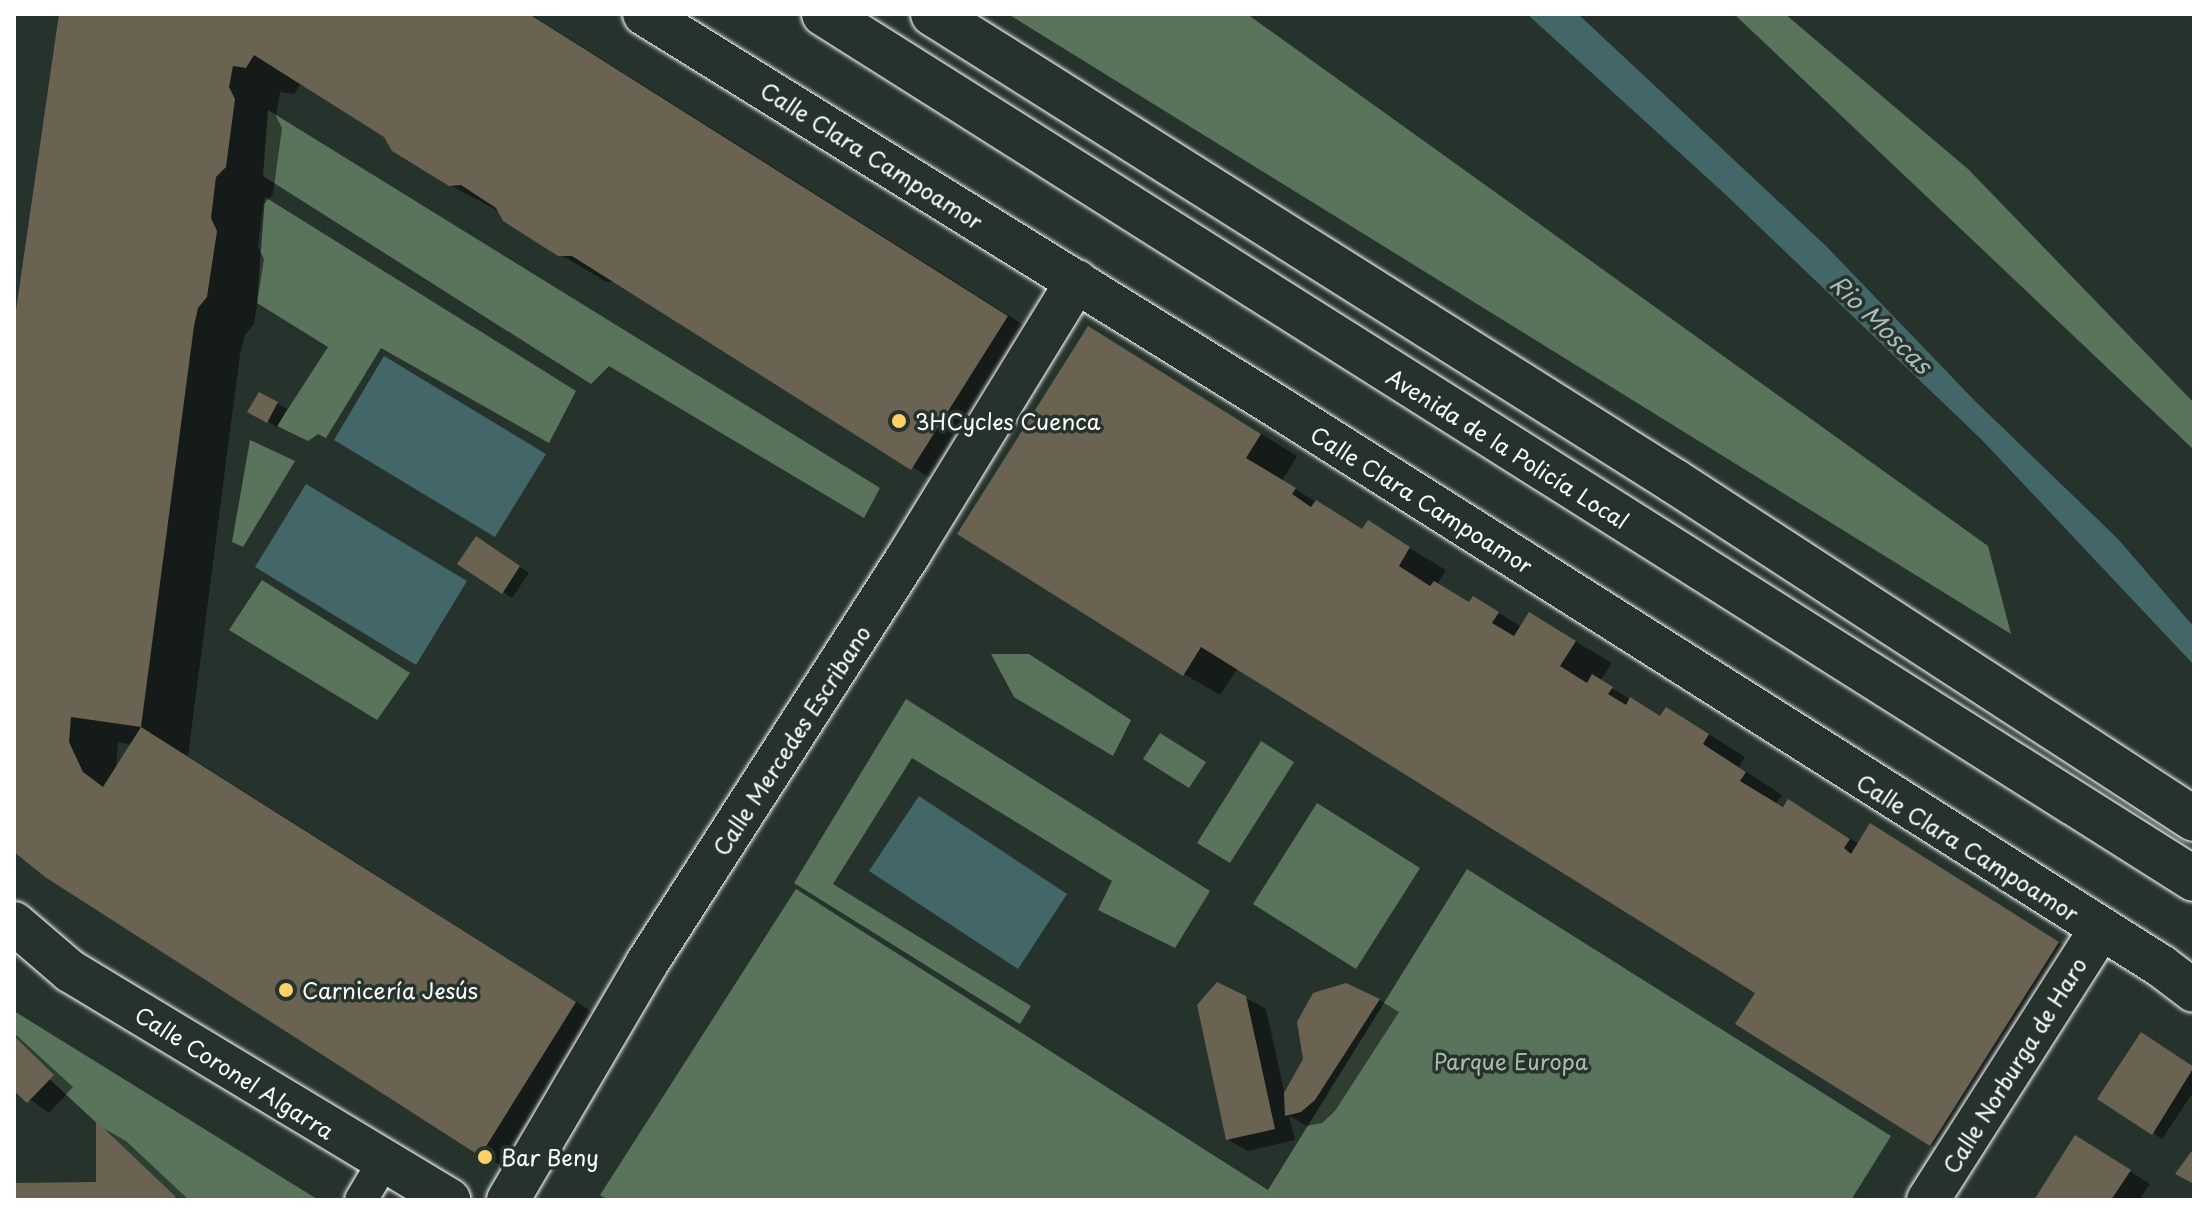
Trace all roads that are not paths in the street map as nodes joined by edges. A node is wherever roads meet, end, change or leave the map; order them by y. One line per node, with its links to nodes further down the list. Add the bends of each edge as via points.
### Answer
1 (644, 14): 4 (street, Calle Clara Campoamor)
2 (824, 14): 6 (main road, Avenida de la Policía Local)
3 (933, 14): 5 (main road, via 1660,472)
4 (1077, 281): 7 (street, Calle Clara Campoamor); 13 (street, Calle Mercedes Escribano, via 647,963)
5 (2194, 819)
6 (2194, 879)
7 (2100, 930): 9 (street, Calle Clara Campoamor); 14 (street, Calle Norburga de Haro)
8 (19, 931): 10 (street, Calle Coronel Algarra, via 70,971)
9 (2194, 991)
10 (383, 1163): 11 (street); 12 (street, Calle Coronel Algarra)
11 (361, 1200)
12 (449, 1200)
13 (508, 1200)
14 (1928, 1200)

